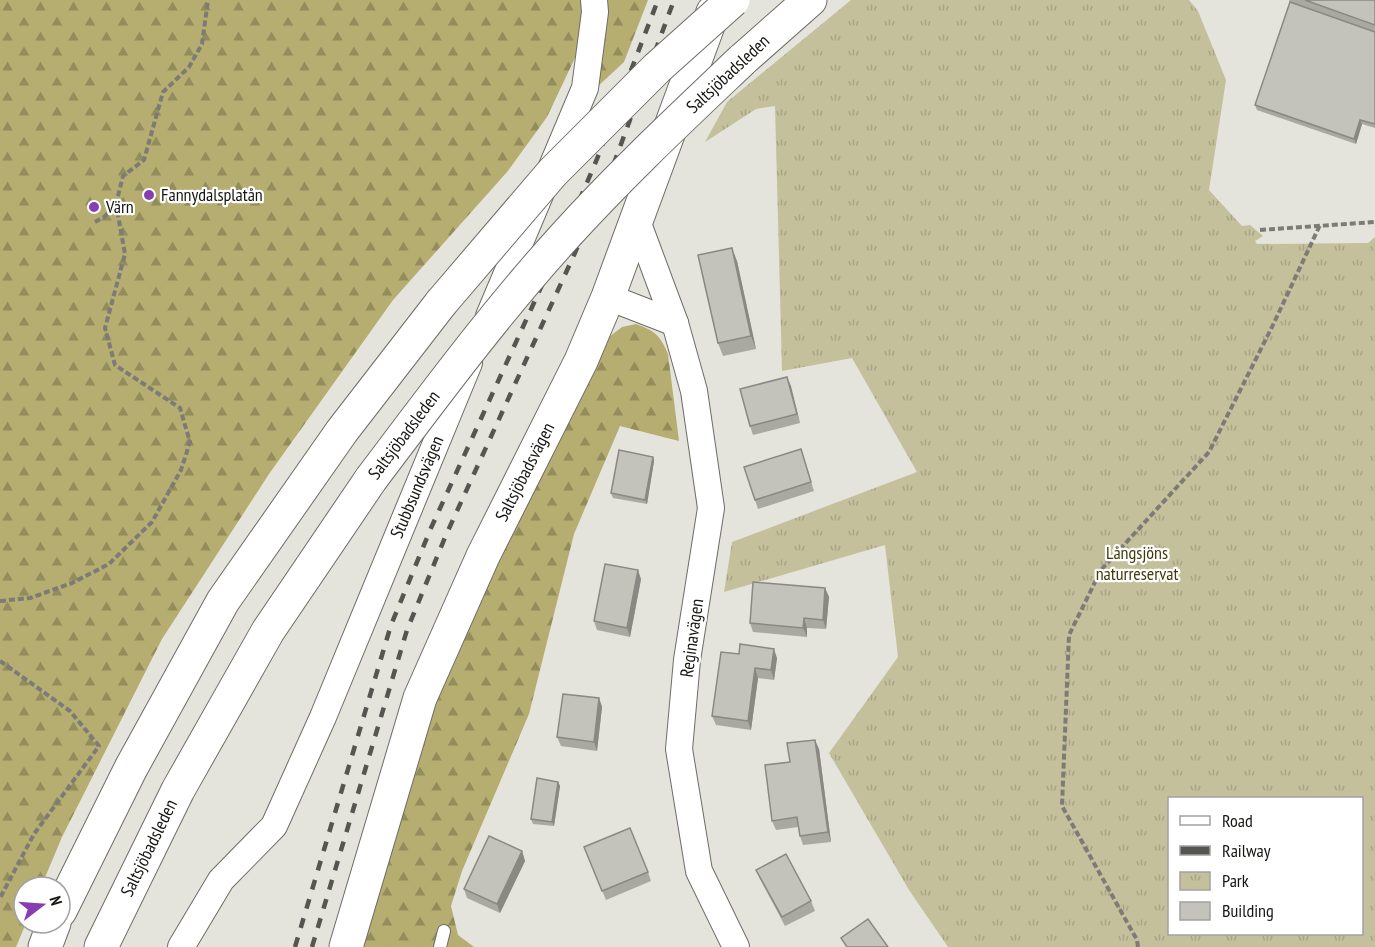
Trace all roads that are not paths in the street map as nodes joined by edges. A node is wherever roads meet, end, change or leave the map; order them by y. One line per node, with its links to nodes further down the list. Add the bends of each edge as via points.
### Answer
1 (594, 0): 11 (street, Stubbsundsvägen, via 585,88 323,717 274,826 221,880)
2 (717, 0): 5 (main road, Saltsjöbadsvägen)
3 (733, 0): 8 (main road, bridge, via 657,68 554,172 441,303 342,431 223,602 131,768)
4 (810, 0): 10 (main road, Saltsjöbadsleden, bridge, via 666,132 564,237 465,354 371,479 268,631 178,790)
5 (637, 221): 6 (main road, Saltsjöbadsvägen); 7 (street, Reginavägen)
6 (608, 297): 7 (street); 12 (main road, Saltsjöbadsvägen, via 581,361 462,599 420,698)
7 (675, 323): 14 (street, Reginavägen, via 694,391 711,508 687,660 679,749 699,871)
8 (72, 887)
9 (444, 931): 13 (lane)
10 (101, 947)
11 (181, 947)
12 (346, 947)
13 (441, 947)
14 (736, 947)

